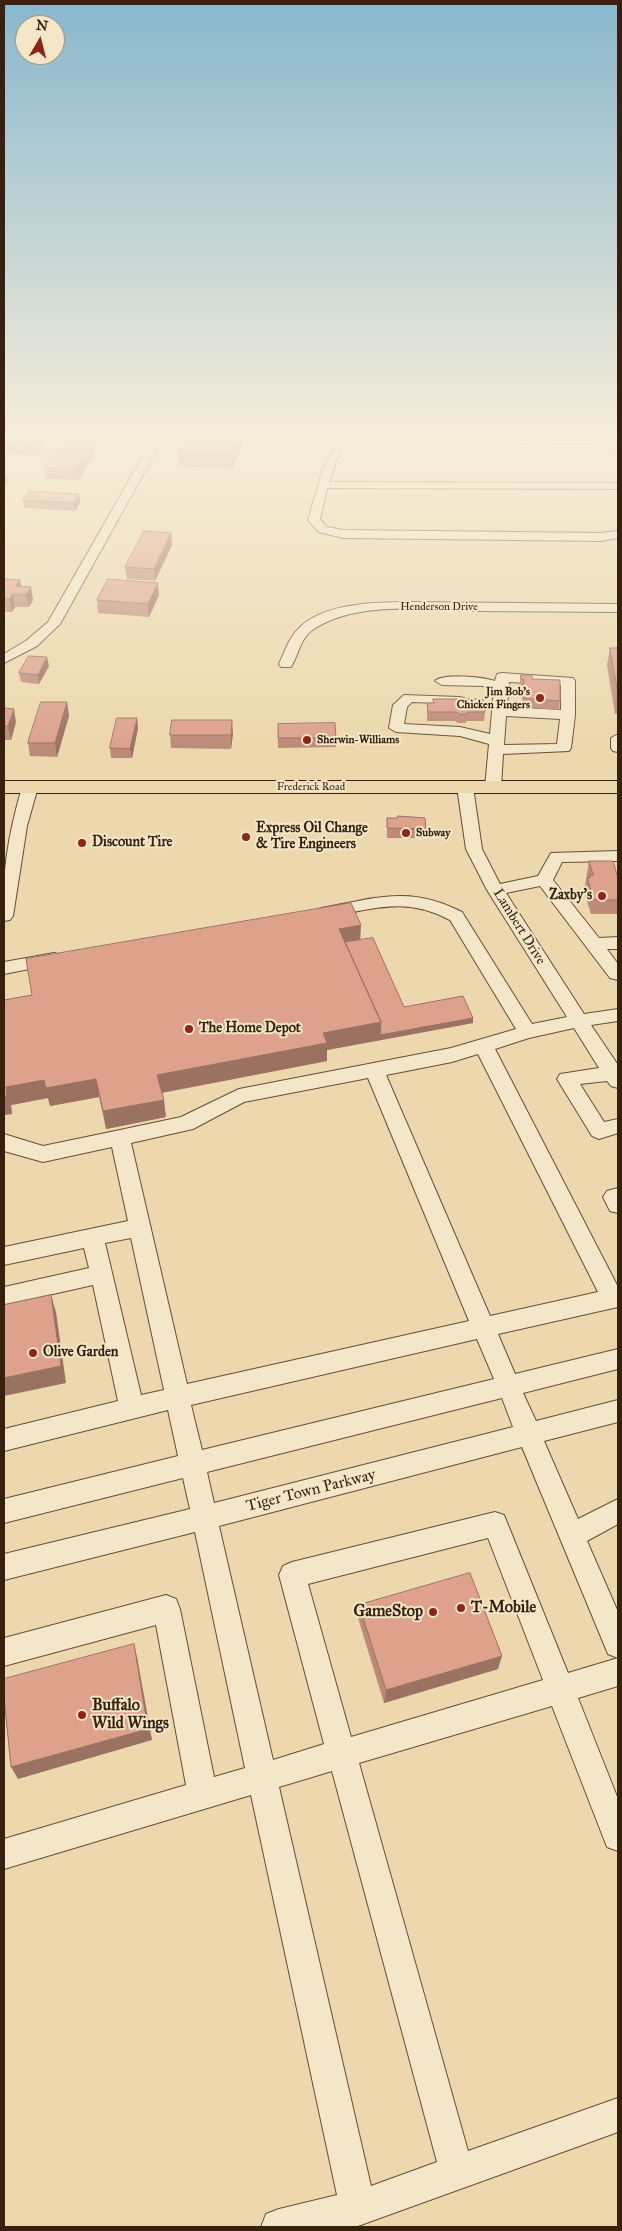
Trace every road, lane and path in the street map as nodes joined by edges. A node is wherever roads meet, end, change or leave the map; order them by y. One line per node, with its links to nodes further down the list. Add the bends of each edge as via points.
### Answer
1 (100, 541): 3 (street, via 53,624 32,643)
2 (618, 608): 4 (street, Henderson Drive, via 397,607 342,612 303,630)
3 (4, 659)
4 (286, 664)
5 (442, 680): 6 (street)
6 (502, 682): 9 (street); 10 (street, via 556,684 562,687 562,705)
7 (426, 699): 8 (street); 11 (street, via 408,708 407,717 413,723); 13 (street, via 410,698 400,705 396,728 479,734)
8 (472, 701)
9 (496, 705): 10 (street); 11 (street)
10 (568, 712): 13 (street, via 564,748)
11 (498, 726): 13 (street)
12 (618, 738): 14 (street)
13 (496, 746): 18 (street)
14 (618, 748)
15 (4, 787): 16 (main road, Frederick Road)
16 (30, 787): 17 (main road, Frederick Road); 20 (street)
17 (465, 787): 18 (main road, Frederick Road); 23 (street, Lambert Drive, via 474,848)
18 (493, 787): 19 (main road, Frederick Road)
19 (618, 787)
20 (11, 826): 24 (street)
21 (618, 856): 22 (street, via 557,857)
22 (544, 880): 23 (street); 28 (street)
23 (495, 890): 33 (street, Lambert Drive)
24 (6, 893): 25 (street)
25 (4, 916)
26 (306, 916): 34 (street, via 403,899 440,906 456,916)
27 (618, 943): 28 (street)
28 (594, 944): 31 (street)
29 (72, 956): 30 (street)
30 (4, 968)
31 (618, 974)
32 (618, 1015): 33 (street)
33 (578, 1021): 34 (street); 37 (street, Lambert Drive)
34 (528, 1032): 35 (street)
35 (484, 1046): 36 (street); 48 (street)
36 (374, 1070): 39 (street, via 239,1096 186,1124); 49 (street)
37 (616, 1075): 38 (street, via 567,1079 599,1131)
38 (618, 1126)
39 (120, 1138): 40 (street, via 43,1154); 43 (street)
40 (4, 1142)
41 (618, 1196): 42 (street, via 614,1197)
42 (618, 1205)
43 (140, 1227): 44 (street); 52 (street)
44 (93, 1237): 45 (street); 46 (street)
45 (4, 1256)
46 (102, 1274): 47 (street); 53 (street)
47 (4, 1296)
48 (615, 1298): 49 (street)
49 (483, 1328): 51 (street); 52 (street)
50 (618, 1359): 51 (street)
51 (507, 1386): 55 (street); 57 (street)
52 (178, 1397): 53 (street); 57 (street)
53 (132, 1408): 56 (street)
54 (618, 1411): 55 (street, Tiger Town Parkway)
55 (530, 1433): 60 (street, Tiger Town Parkway); 61 (street)
56 (4, 1440)
57 (193, 1465): 58 (street); 60 (street)
58 (4, 1511)
59 (618, 1511): 61 (street)
60 (203, 1518): 62 (street, Tiger Town Parkway); 68 (street)
61 (571, 1536): 63 (street)
62 (4, 1567)
63 (618, 1644)
64 (4, 1652): 69 (street, via 166,1609)
65 (618, 1672): 66 (street)
66 (561, 1689): 67 (street); 67 (street, via 495,1524 292,1575); 70 (street)
67 (342, 1754): 68 (street); 73 (street)
68 (262, 1778): 69 (street); 74 (street)
69 (202, 1795): 71 (street)
70 (618, 1836)
71 (4, 1854)
72 (618, 2116): 73 (street)
73 (457, 2173): 74 (street)
74 (358, 2208): 75 (street)
75 (279, 2227)

